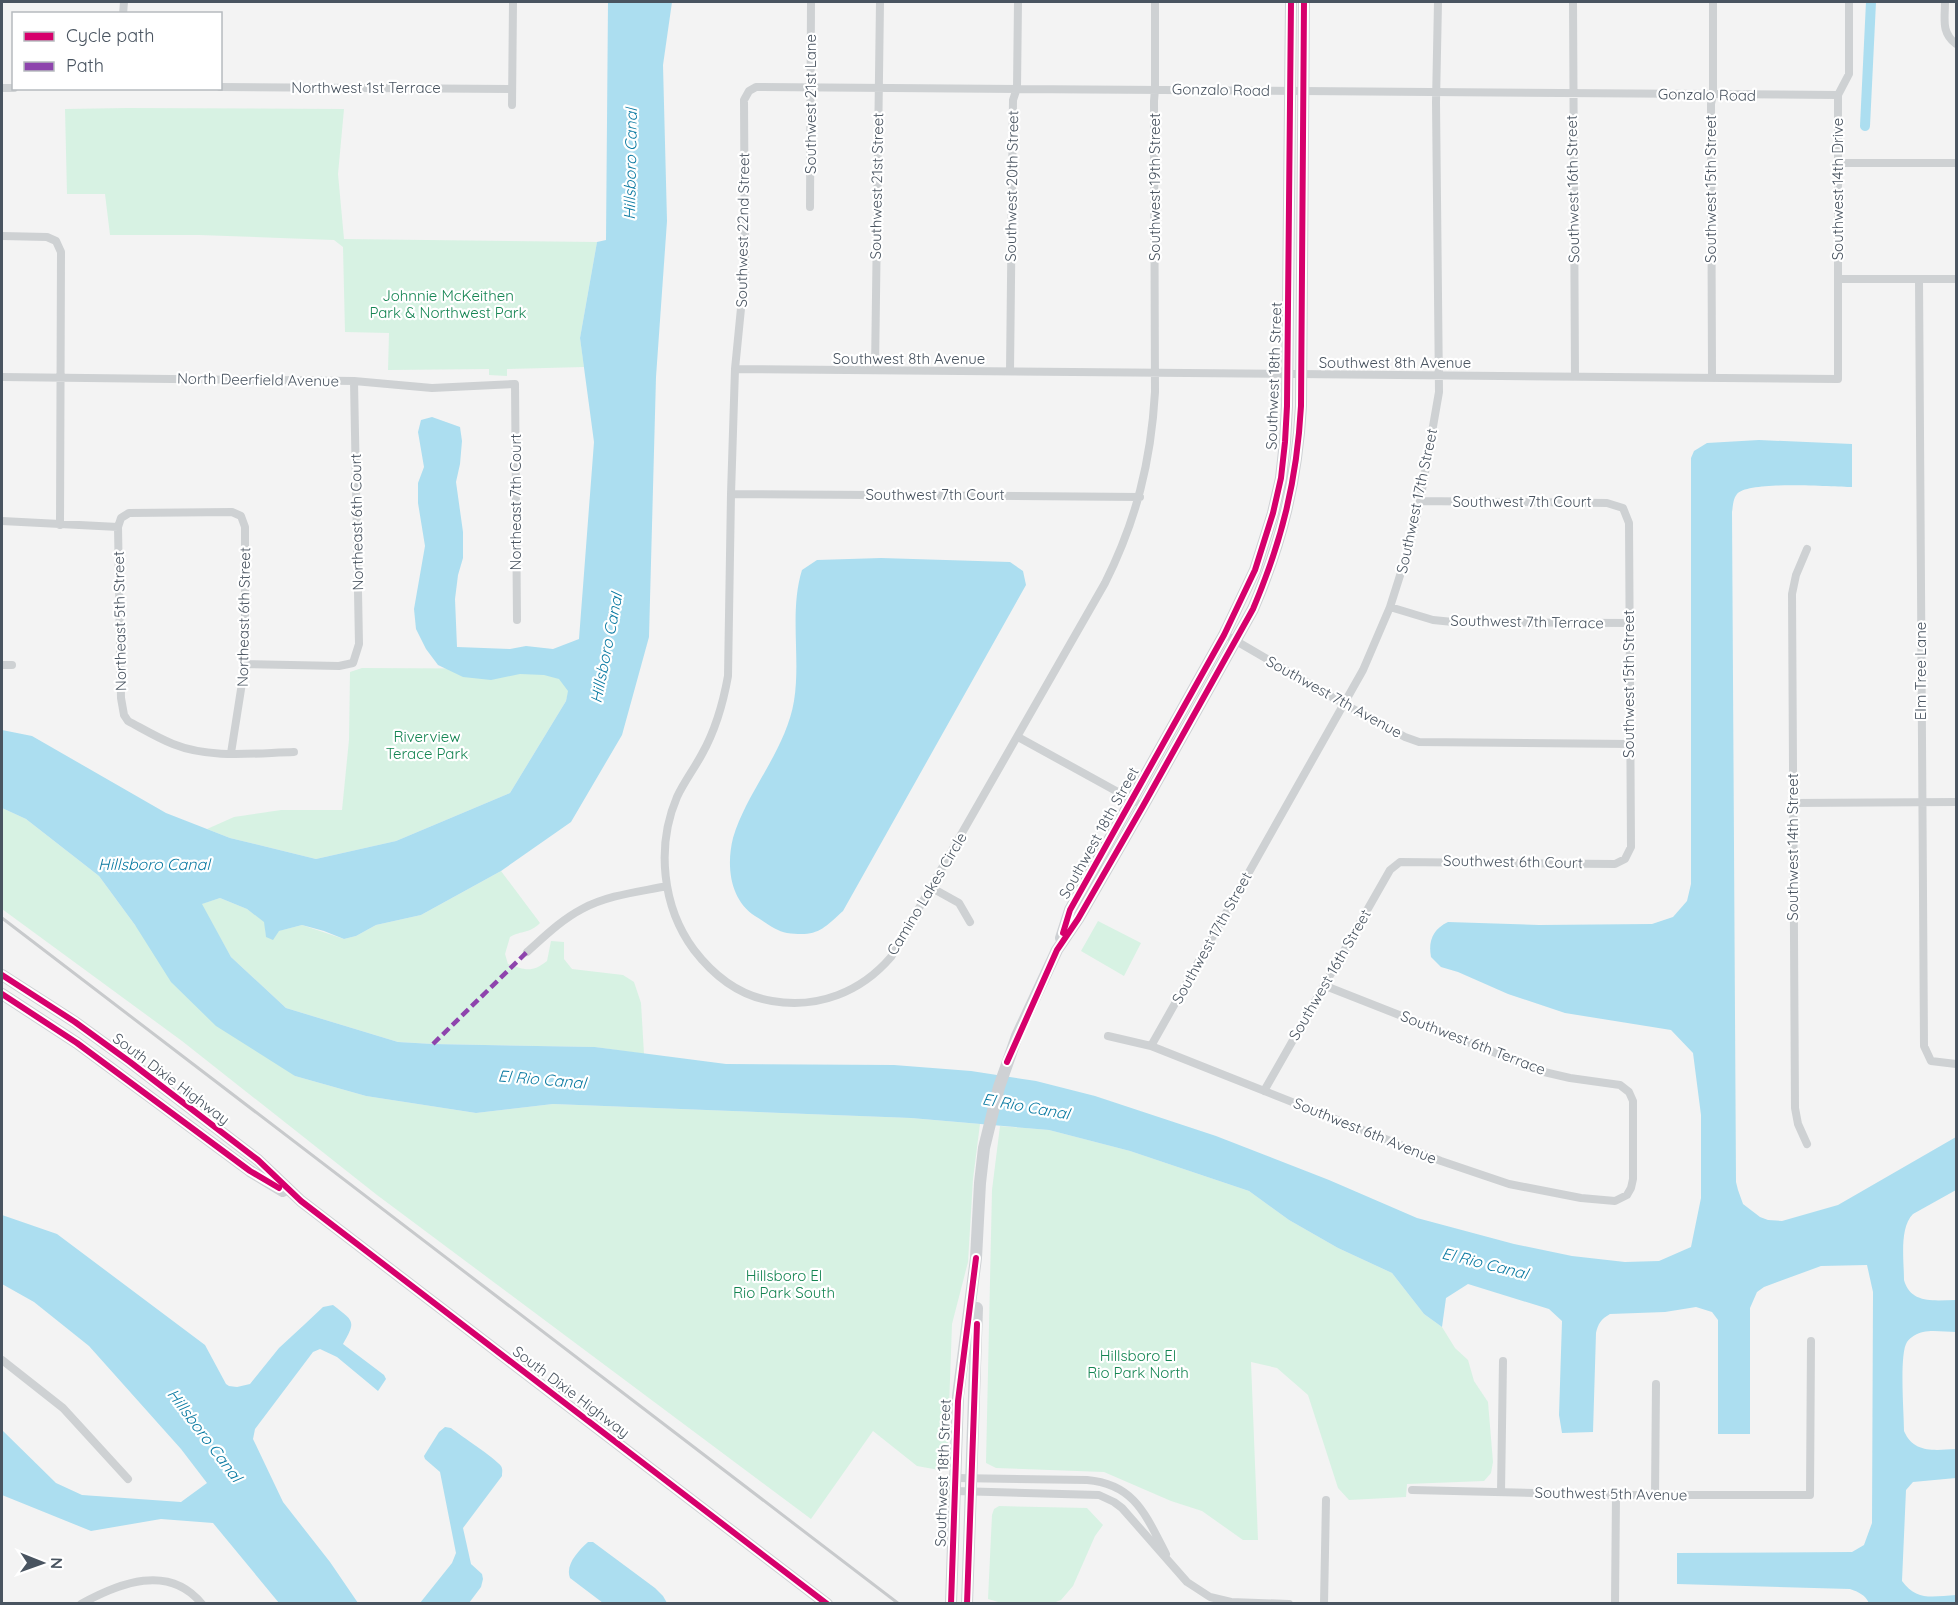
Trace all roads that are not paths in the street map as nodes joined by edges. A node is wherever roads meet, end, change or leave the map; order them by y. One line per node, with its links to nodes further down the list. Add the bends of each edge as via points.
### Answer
1 (513, 2): 18 (street)
2 (811, 2): 15 (street, Southwest 21st Lane)
3 (880, 2): 16 (street, Southwest 21st Street)
4 (1018, 2): 17 (street, Southwest 20th Street)
5 (1155, 2): 19 (street, Southwest 19th Street)
6 (1291, 2): 21 (main road, Southwest 18th Street)
7 (1305, 2): 22 (main road, Southwest 18th Street)
8 (1438, 2): 23 (street, Southwest 17th Street)
9 (1573, 2): 24 (street, Southwest 16th Street)
10 (1713, 2): 25 (street, Southwest 15th Street)
11 (1849, 2): 26 (street, Southwest 14th Drive, via 1849,74)
12 (1945, 2): 13 (street, via 1945,28)
13 (1954, 43)
14 (222, 87): 18 (street, Northwest 1st Terrace)
15 (810, 87): 16 (street, Gonzalo Road); 20 (street, Gonzalo Road, via 756,87); 30 (street, Southwest 21st Lane)
16 (879, 88): 17 (street, Gonzalo Road); 36 (street, Southwest 21st Street)
17 (1017, 88): 19 (street, Gonzalo Road); 37 (street, Southwest 20th Street, via 1013,100)
18 (512, 89): 27 (street)
19 (1155, 89): 21 (street, Gonzalo Road); 38 (street, Southwest 19th Street)
20 (749, 91): 35 (street, Southwest 22nd Street, via 744,100 745,268)
21 (1290, 91): 22 (street, Gonzalo Road); 39 (main road, Southwest 18th Street)
22 (1304, 91): 23 (street, Gonzalo Road); 40 (main road, Southwest 18th Street)
23 (1437, 92): 24 (street, Gonzalo Road); 41 (street, Southwest 17th Street)
24 (1572, 93): 25 (street, Gonzalo Road); 42 (street, Southwest 16th Street)
25 (1713, 95): 26 (street, Gonzalo Road); 44 (street, Southwest 15th Street)
26 (1838, 95): 28 (street, Southwest 14th Drive)
27 (512, 105)
28 (1838, 163): 29 (street); 32 (street, Southwest 14th Drive)
29 (1956, 163)
30 (810, 207)
31 (2, 236): 45 (street, via 46,237 56,241 62,252)
32 (1838, 279): 33 (street); 46 (street, Southwest 14th Drive)
33 (1919, 279): 34 (street); 73 (street, Elm Tree Lane)
34 (1956, 279)
35 (735, 369): 36 (street, Southwest 8th Avenue); 49 (street, Camino Lakes Circle)
36 (875, 370): 37 (street, Southwest 8th Avenue)
37 (1010, 371): 38 (street, Southwest 8th Avenue)
38 (1155, 373): 39 (street, Southwest 8th Avenue); 50 (street, Camino Lakes Circle, via 1153,429)
39 (1288, 374): 40 (street, Southwest 8th Avenue); 60 (main road, Southwest 18th Street, via 1285,442 1273,513 1255,570)
40 (1301, 375): 41 (street, Southwest 8th Avenue); 61 (main road, Southwest 18th Street, via 1299,443 1286,516 1267,575)
41 (1439, 375): 42 (street, Southwest 8th Avenue); 51 (street, Southwest 17th Street)
42 (1575, 376): 44 (street, Southwest 8th Avenue)
43 (2, 377): 45 (street, North Deerfield Avenue)
44 (1712, 377): 46 (street, Southwest 8th Avenue)
45 (62, 378): 47 (street, North Deerfield Avenue); 54 (street)
46 (1838, 379)
47 (354, 381): 48 (street, North Deerfield Avenue, via 432,388); 63 (street, Northeast 6th Court, via 359,644 353,663)
48 (515, 384): 58 (street, Northeast 7th Court)
49 (731, 494): 50 (street, Southwest 7th Court); 77 (street, Camino Lakes Circle, via 728,676 711,737 685,781 671,815 665,852)
50 (1140, 497): 66 (street, Camino Lakes Circle, via 1105,583)
51 (1420, 501): 52 (street, Southwest 7th Court, via 1607,503); 57 (street, Southwest 17th Street)
52 (1623, 508): 59 (street, Southwest 15th Street, via 1629,523)
53 (2, 521): 54 (street)
54 (60, 525): 55 (street)
55 (118, 527): 63 (street, Northeast 6th Street, via 121,518 129,513 232,512 241,516 245,527); 69 (street, Northeast 5th Street, via 124,715 128,721 174,745)
56 (1807, 549): 72 (street, Southwest 14th Street, via 1792,594)
57 (1390, 607): 59 (street, Southwest 7th Terrace, via 1453,622); 65 (street, Southwest 17th Street)
58 (517, 620)
59 (1629, 623): 67 (street, Southwest 15th Street)
60 (1224, 634): 61 (street, Southwest 7th Avenue); 70 (main road, Southwest 18th Street)
61 (1236, 641): 65 (street, Southwest 7th Avenue); 74 (main road, Southwest 18th Street)
62 (12, 664): 64 (street)
63 (245, 664): 69 (street, Northeast 6th Street)
64 (2, 665)
65 (1344, 704): 67 (street, Southwest 7th Avenue, via 1419,742); 89 (street, Southwest 17th Street)
66 (1018, 737): 70 (street); 78 (street, Camino Lakes Circle)
67 (1630, 744): 75 (street, Southwest 15th Street, via 1631,847)
68 (294, 752): 69 (street)
69 (231, 753)
70 (1131, 799): 74 (street); 80 (main road, Southwest 18th Street, via 1070,910)
71 (1956, 802): 73 (street)
72 (1793, 803): 73 (street); 92 (street, Southwest 14th Street, via 1795,1108)
73 (1922, 803): 90 (street, Elm Tree Lane, via 1924,1046 1931,1061)
74 (1143, 806): 80 (main road, Southwest 18th Street)
75 (1625, 859): 76 (street, Southwest 6th Court, via 1615,864)
76 (1400, 862): 85 (street, Southwest 16th Street, via 1390,870)
77 (667, 886): 78 (street, Camino Lakes Circle, via 682,930 710,969 753,996 793,1004 833,998 869,979 897,949); 81 (street, via 616,896 582,909)
78 (932, 888): 79 (street, via 959,903)
79 (969, 922)
80 (1057, 950): 95 (main road, Southwest 18th Street, via 1007,1062 990,1117 980,1183)
81 (527, 952)
82 (2, 969): 86 (main road)
83 (2, 975): 86 (main road)
84 (2, 983): 86 (main road)
85 (1323, 985): 91 (street, Southwest 16th Street); 93 (street, Southwest 6th Terrace, via 1536,1069 1625,1088 1633,1101 1633,1179)
86 (20, 986): 94 (main road, South Dixie Highway, via 75,1022 258,1160)
87 (2, 994): 94 (main road, South Dixie Highway, via 107,1064 250,1171)
88 (1108, 1036): 89 (street, Southwest 6th Avenue)
89 (1151, 1046): 91 (street, Southwest 6th Avenue)
90 (1956, 1064)
91 (1264, 1090): 93 (street, Southwest 6th Avenue, via 1509,1184 1604,1200 1615,1201)
92 (1807, 1144)
93 (1627, 1195)
94 (301, 1201): 117 (main road, South Dixie Highway)
95 (976, 1258): 100 (main road, Southwest 18th Street, via 958,1396); 101 (main road, Southwest 18th Street)
96 (1811, 1341): 108 (street, Southwest 5th Avenue, via 1810,1495)
97 (2, 1360): 102 (street, via 63,1408)
98 (1503, 1361): 106 (street)
99 (1656, 1384): 108 (street)
100 (956, 1478): 101 (street); 104 (main road, Southwest 18th Street)
101 (971, 1478): 105 (main road, Southwest 18th Street); 109 (street, via 1102,1481)
102 (128, 1479)
103 (1412, 1490): 106 (street, Southwest 5th Avenue)
104 (955, 1491): 105 (street); 118 (main road, Southwest 18th Street)
105 (971, 1492): 111 (street, via 1090,1494 1107,1498); 119 (main road, Southwest 18th Street)
106 (1501, 1492): 107 (street, Southwest 5th Avenue)
107 (1616, 1494): 108 (street, Southwest 5th Avenue); 122 (street)
108 (1655, 1495)
109 (1132, 1499): 111 (street); 112 (street)
110 (1326, 1500): 121 (street)
111 (1122, 1508): 113 (street)
112 (1150, 1524): 113 (street); 114 (street)
113 (1141, 1532): 114 (street)
114 (1171, 1562): 120 (street, via 1186,1582 1210,1597 1230,1602)
115 (81, 1604): 116 (street, via 114,1587 149,1581 183,1586)
116 (202, 1604)
117 (826, 1604)
118 (951, 1604)
119 (967, 1604)
120 (1289, 1604)
121 (1324, 1604)
122 (1615, 1604)

